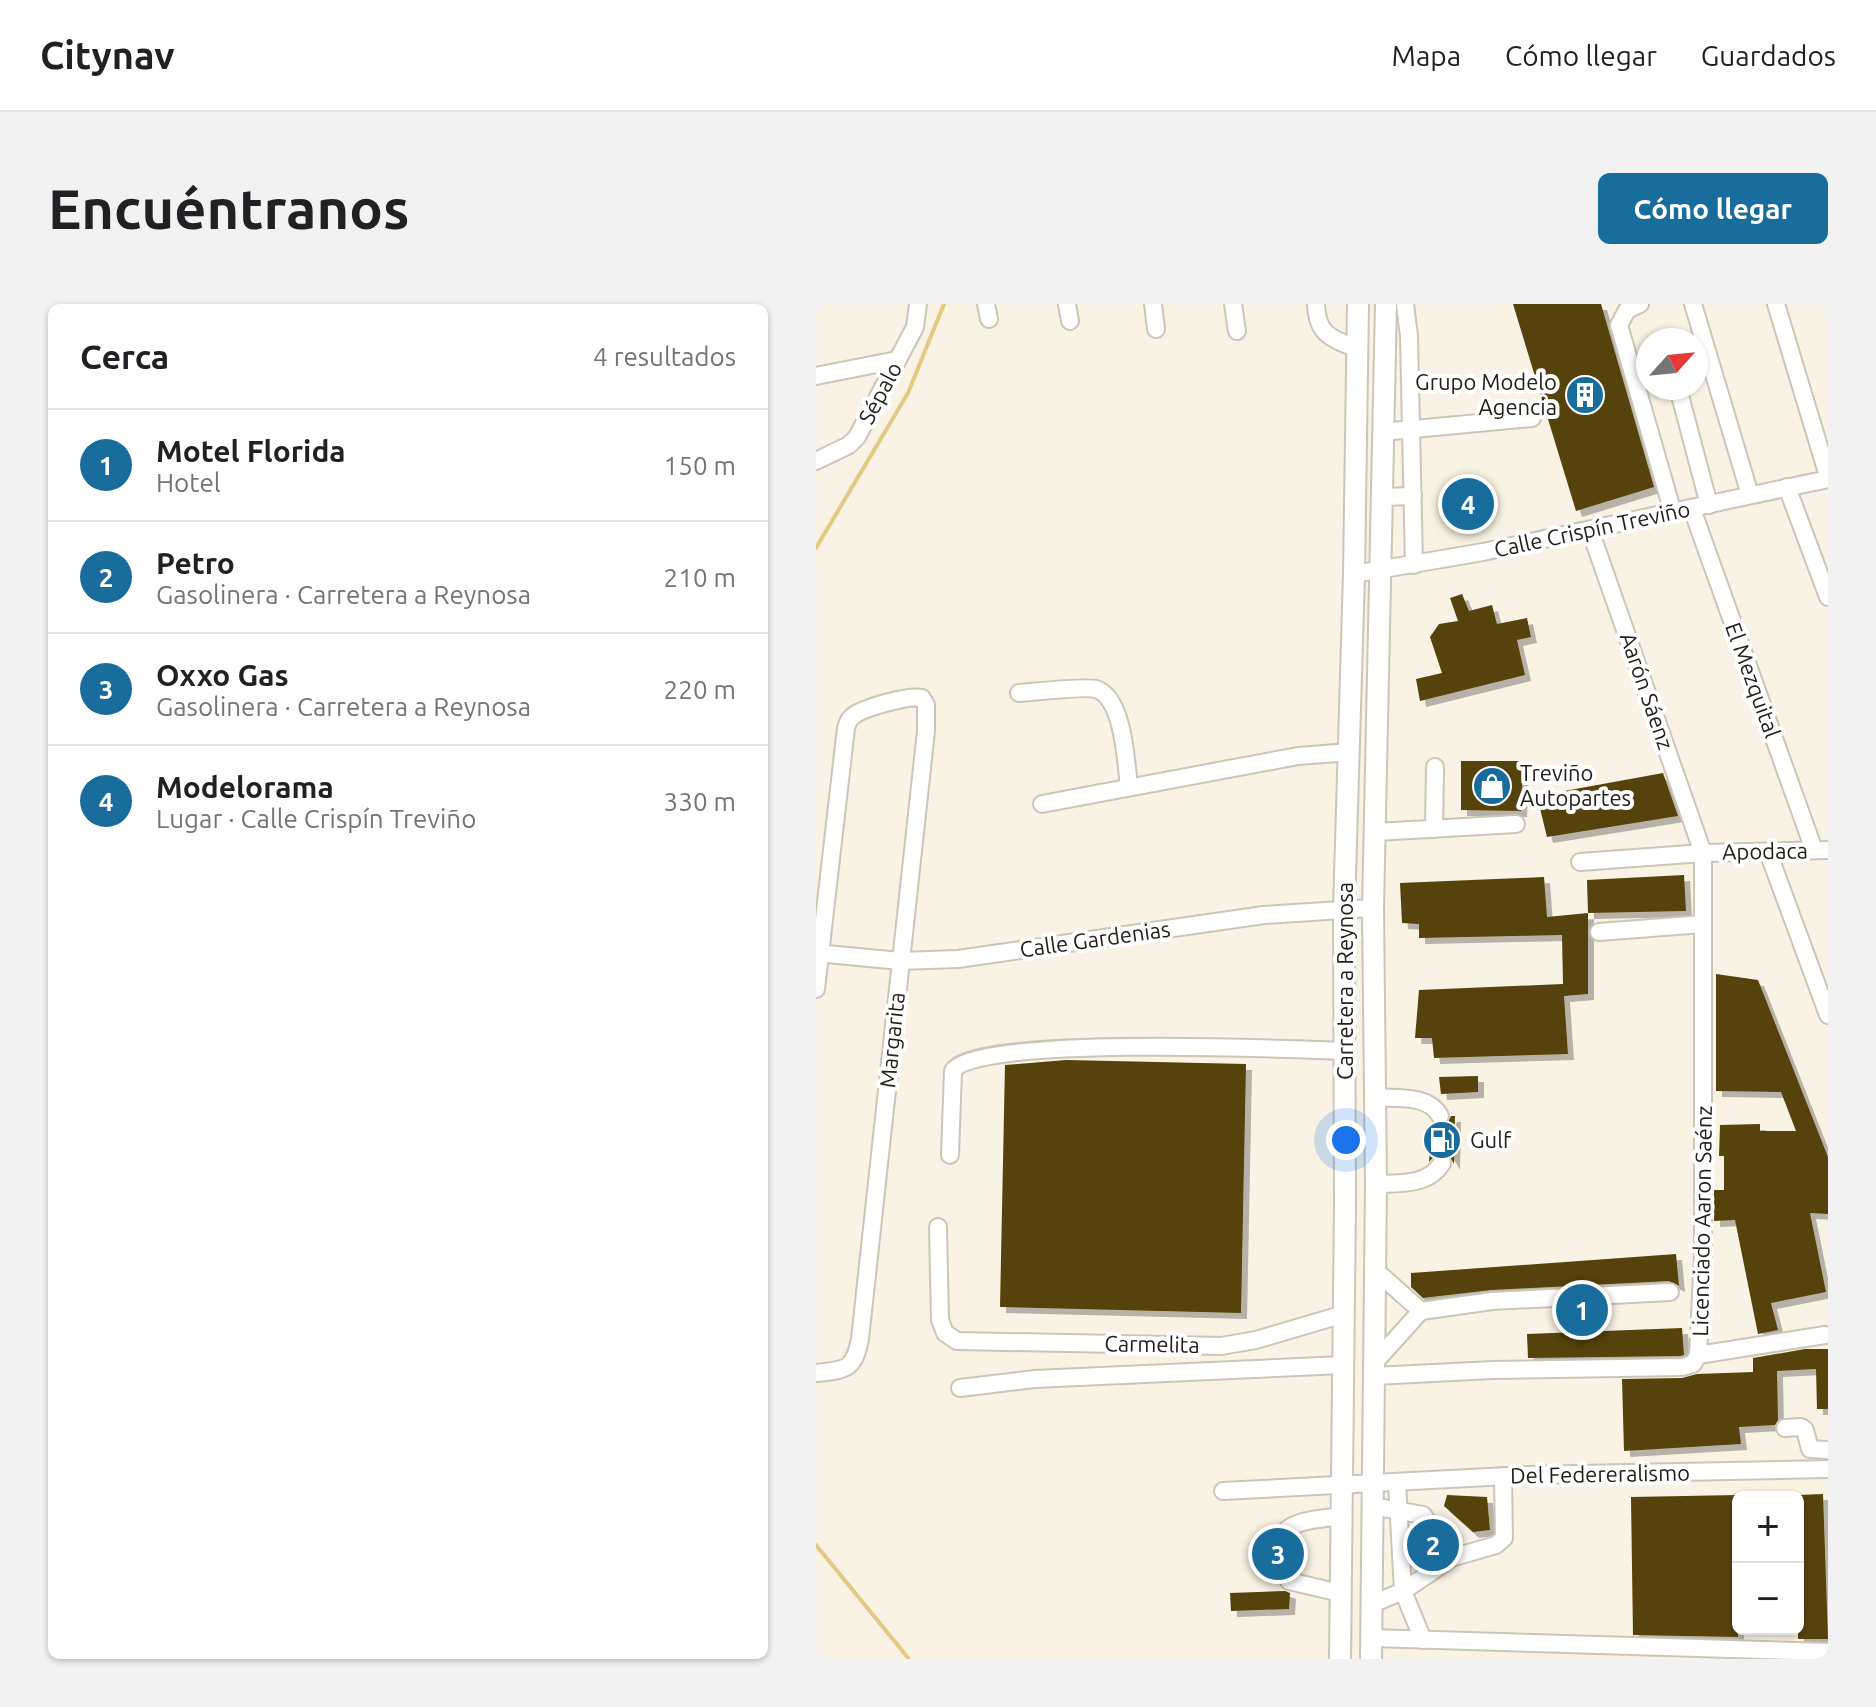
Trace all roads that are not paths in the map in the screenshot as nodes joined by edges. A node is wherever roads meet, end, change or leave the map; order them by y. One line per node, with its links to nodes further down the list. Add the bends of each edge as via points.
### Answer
1 (918, 304): 14 (street, Sépalo, via 915,327)
2 (1153, 304): 11 (street)
3 (1233, 304): 12 (street)
4 (1316, 304): 13 (street, via 1325,333)
5 (1358, 304): 13 (main road, Carretera a Reynosa)
6 (1386, 304): 19 (main road, Carretera a Reynosa)
7 (1405, 304): 18 (street)
8 (1693, 304): 23 (street)
9 (1776, 304): 21 (street)
10 (1634, 307): 28 (street, via 1619,325)
11 (1156, 329)
12 (1237, 331)
13 (1357, 349): 32 (main road, Carretera a Reynosa)
14 (897, 360): 15 (street); 20 (street, Sépalo, via 857,437)
15 (816, 376)
16 (1681, 400): 26 (street)
17 (1532, 418): 18 (street)
18 (1411, 430): 19 (street); 24 (street)
19 (1382, 432): 25 (main road, Carretera a Reynosa)
20 (816, 461)
21 (1828, 478): 22 (street, Calle Crispín Treviño)
22 (1787, 487): 23 (street, Calle Crispín Treviño); 33 (street)
23 (1750, 495): 26 (street, Calle Crispín Treviño)
24 (1413, 496): 25 (street); 30 (street)
25 (1382, 497): 31 (main road, Carretera a Reynosa)
26 (1709, 505): 27 (street, Calle Crispín Treviño)
27 (1692, 509): 28 (street, Calle Crispín Treviño); 42 (street, El Mezquital)
28 (1673, 513): 29 (street, Calle Crispín Treviño)
29 (1590, 530): 30 (street, Calle Crispín Treviño); 44 (street, Aarón Sáenz)
30 (1414, 565): 31 (street, Calle Crispín Treviño)
31 (1381, 571): 32 (street, Calle Crispín Treviño); 41 (main road, Carretera a Reynosa)
32 (1354, 574): 35 (main road, Carretera a Reynosa)
33 (1828, 597)
34 (1019, 693): 37 (street, via 1096,689 1109,699 1119,715)
35 (1350, 752): 37 (street, via 1298,756); 47 (main road, Carretera a Reynosa)
36 (1435, 767): 40 (street)
37 (1129, 787): 38 (street)
38 (1042, 804)
39 (1516, 824): 40 (street)
40 (1434, 829): 41 (street)
41 (1376, 832): 46 (main road, Carretera a Reynosa)
42 (1821, 850): 43 (street, Apodaca)
43 (1768, 852): 44 (street, Apodaca); 53 (street)
44 (1703, 853): 45 (street, Apodaca); 48 (street, Licenciado Aaron Saénz)
45 (1580, 862)
46 (1373, 908): 47 (street, Calle Gardenias); 55 (main road, Carretera a Reynosa)
47 (1344, 910): 51 (street, Calle Gardenias, via 1264,915 958,959); 54 (main road, Carretera a Reynosa)
48 (1703, 924): 49 (street); 66 (street, Licenciado Aaron Saénz)
49 (1599, 932)
50 (818, 954): 51 (street, Calle Gardenias); 51 (street, Margarita, via 849,719 916,696 925,701 926,731); 52 (street)
51 (900, 961): 69 (street, Margarita, via 860,1339 855,1360 838,1371)
52 (816, 989)
53 (1828, 1015)
54 (1344, 1051): 57 (street, via 1205,1045 978,1057 953,1071); 64 (main road, Carretera a Reynosa)
55 (1375, 1097): 56 (street, via 1419,1100); 59 (main road, Carretera a Reynosa)
56 (1440, 1116)
57 (950, 1155)
58 (1442, 1163): 59 (street, via 1428,1178)
59 (1376, 1184): 61 (main road, Carretera a Reynosa)
60 (938, 1227): 64 (street, Carmelita, via 940,1320 945,1333 957,1341 1221,1346)
61 (1374, 1269): 63 (street); 68 (main road, Carretera a Reynosa)
62 (1670, 1292): 63 (street, via 1492,1301)
63 (1421, 1311): 68 (street)
64 (1344, 1314): 67 (main road, Carretera a Reynosa)
65 (1825, 1335): 66 (street)
66 (1698, 1355): 68 (street, Licenciado Aaron Saénz, via 1693,1364 1682,1367)
67 (1343, 1365): 70 (street, via 1035,1379); 77 (main road, Carretera a Reynosa)
68 (1374, 1369): 76 (main road, Carretera a Reynosa)
69 (816, 1373)
70 (960, 1388)
71 (1785, 1428): 72 (street, via 1801,1427 1810,1449)
72 (1828, 1450)
73 (1828, 1469): 74 (street, Del Federeralismo)
74 (1503, 1476): 75 (street, Del Federeralismo); 85 (street, via 1504,1538 1431,1567)
75 (1397, 1482): 76 (street, Del Federeralismo); 80 (street)
76 (1372, 1483): 77 (street, Del Federeralismo); 79 (main road, Carretera a Reynosa)
77 (1342, 1485): 78 (street, Del Federeralismo); 81 (main road, Carretera a Reynosa)
78 (1223, 1491)
79 (1372, 1506): 80 (street); 87 (main road, Carretera a Reynosa)
80 (1397, 1509): 82 (street, via 1423,1515); 85 (street)
81 (1341, 1516): 83 (street, via 1294,1525); 86 (main road, Carretera a Reynosa)
82 (1432, 1528)
83 (1281, 1538)
84 (1282, 1571): 86 (street, via 1289,1581)
85 (1403, 1591): 87 (street); 88 (street)
86 (1340, 1593): 91 (main road, Carretera a Reynosa)
87 (1370, 1605): 89 (main road, Carretera a Reynosa)
88 (1423, 1640): 89 (street); 90 (street)
89 (1371, 1649)
90 (1828, 1652)
91 (1340, 1659)

